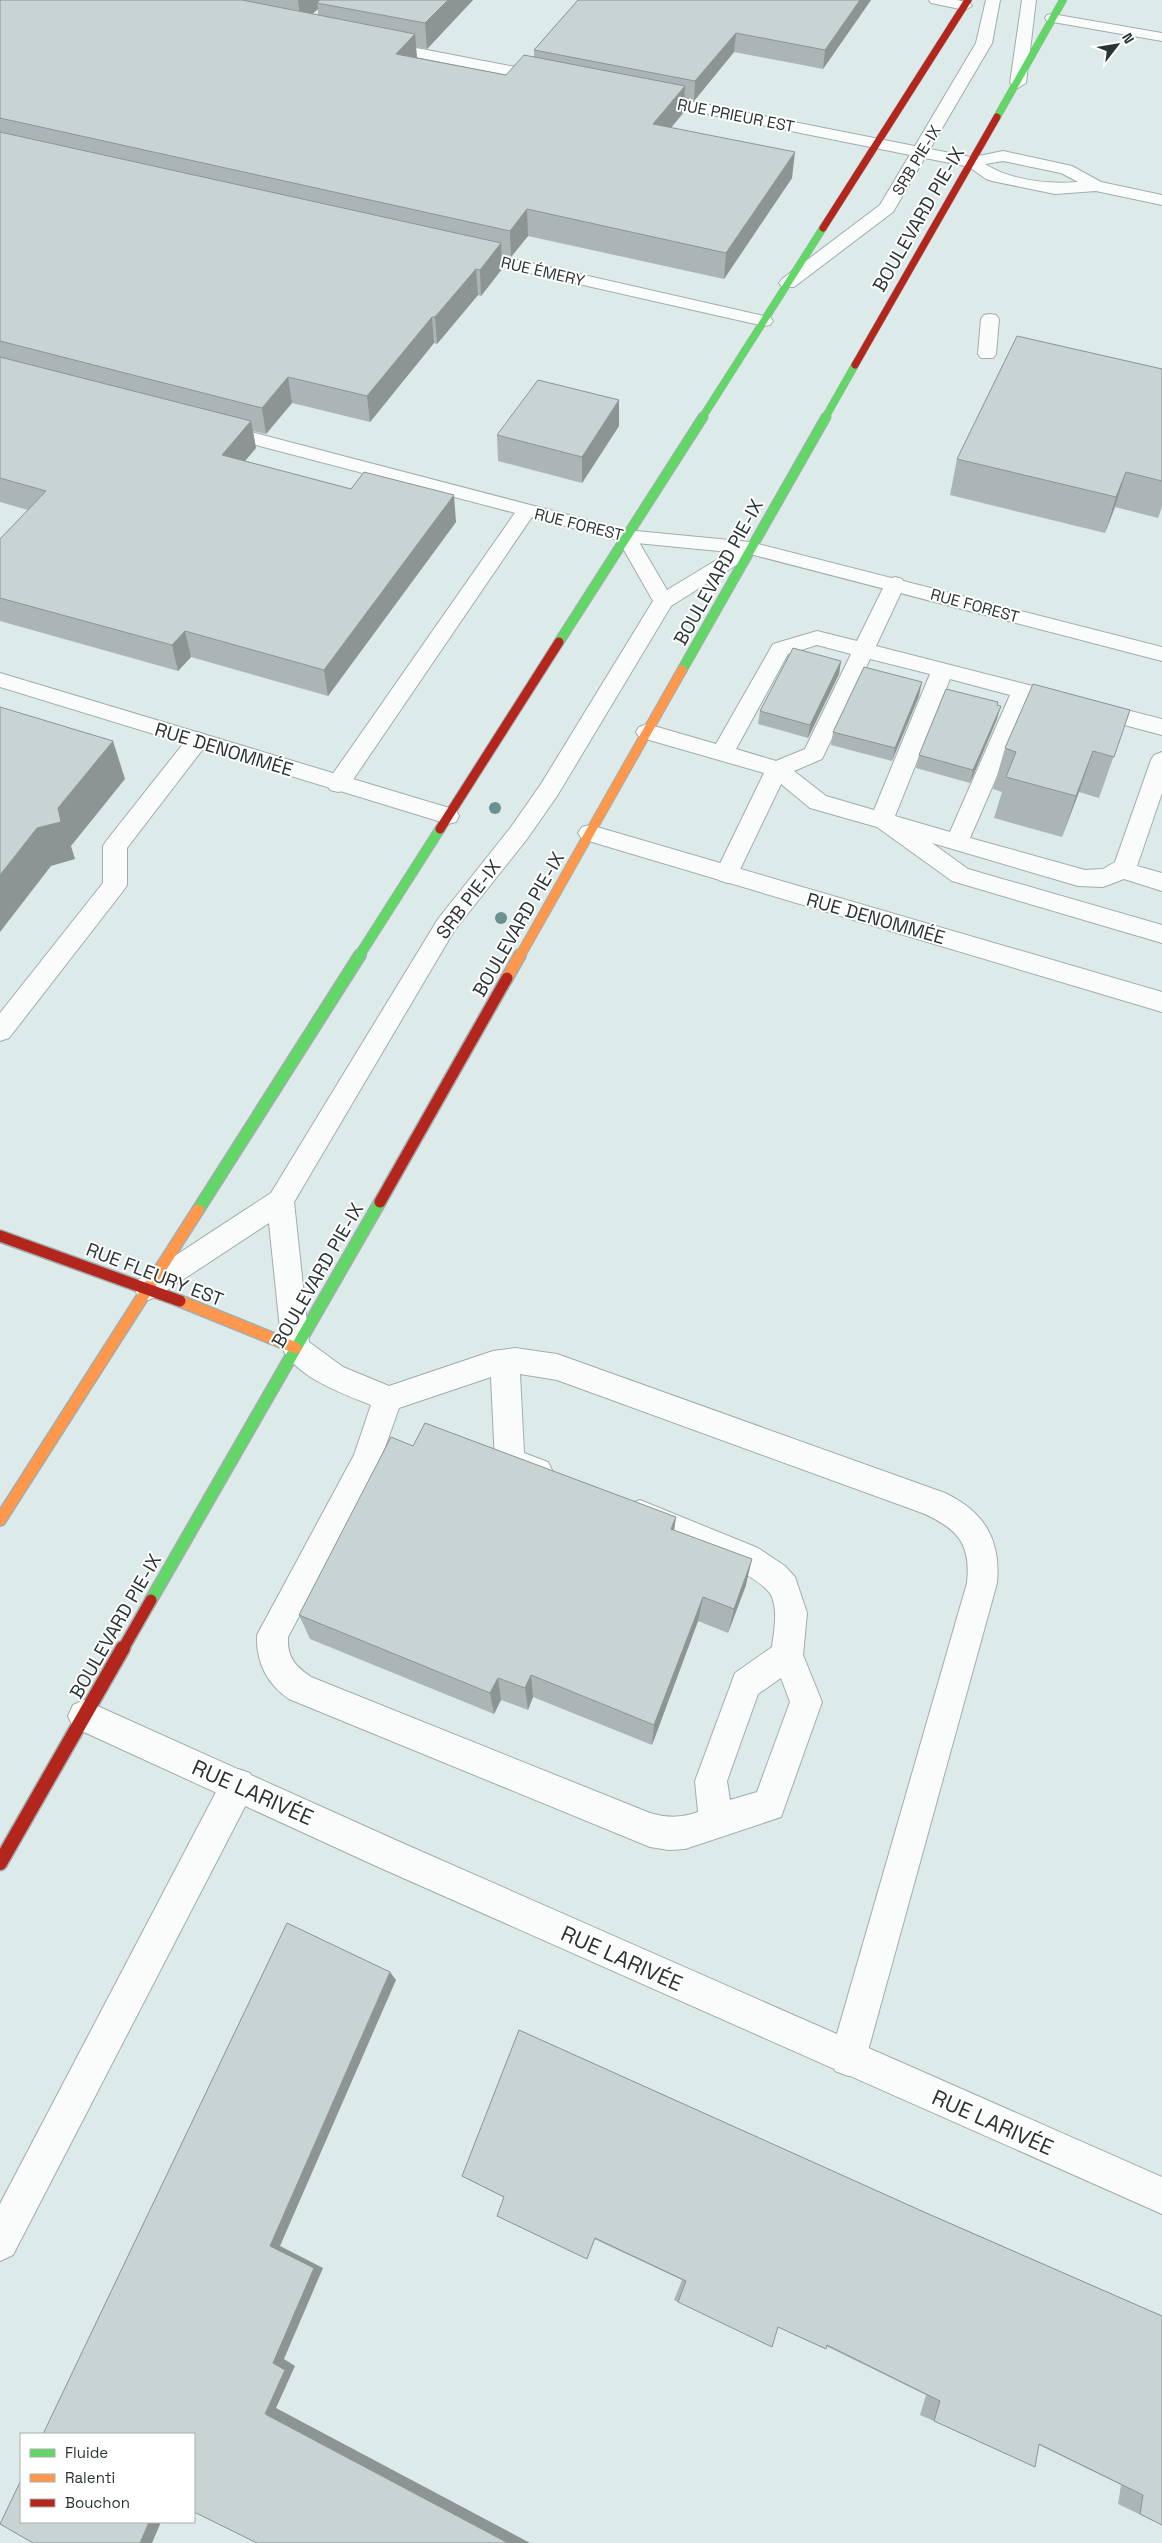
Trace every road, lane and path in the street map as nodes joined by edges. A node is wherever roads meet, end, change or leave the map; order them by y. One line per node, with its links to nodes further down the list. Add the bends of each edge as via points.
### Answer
1 (936, 0): 5 (street)
2 (993, 0): 13 (street, SRB PIE-IX, via 984,44)
3 (1029, 0): 10 (street)
4 (1063, 0): 6 (main road, BOULEVARD PIE-IX)
5 (966, 3): 12 (main road)
6 (1052, 18): 7 (street); 10 (main road, BOULEVARD PIE-IX)
7 (1162, 37)
8 (364, 42): 9 (street)
9 (560, 80)
10 (1018, 83): 14 (main road, BOULEVARD PIE-IX)
11 (628, 94): 12 (street, RUE PRIEUR EST)
12 (878, 144): 13 (street, RUE PRIEUR EST); 17 (main road)
13 (921, 152): 14 (street, RUE PRIEUR EST); 17 (street, SRB PIE-IX, via 887,208)
14 (970, 162): 15 (street, via 992,176 1055,188 1096,186); 24 (main road, BOULEVARD PIE-IX)
15 (1162, 200)
16 (448, 250): 19 (street, RUE ÉMERY)
17 (788, 283): 19 (main road)
18 (990, 319): 20 (street)
19 (764, 321): 23 (main road)
20 (987, 354)
21 (202, 425): 22 (street, RUE FOREST)
22 (526, 511): 23 (street, RUE FOREST); 38 (street)
23 (626, 536): 24 (street, RUE FOREST); 26 (street); 39 (main road)
24 (750, 548): 25 (street, RUE FOREST); 26 (street, SRB PIE-IX); 33 (main road, BOULEVARD PIE-IX)
25 (895, 584): 27 (street); 28 (street, RUE FOREST)
26 (663, 601): 49 (street, SRB PIE-IX, via 549,790 446,925)
27 (862, 649): 29 (street); 35 (street, via 816,638 780,649); 37 (street, via 814,754)
28 (1162, 654)
29 (943, 670): 31 (street); 40 (street)
30 (0, 680): 34 (street, RUE DENOMMÉE)
31 (1024, 691): 32 (street); 42 (street)
32 (1162, 727)
33 (647, 732): 35 (street); 41 (main road, BOULEVARD PIE-IX)
34 (198, 740): 38 (street, RUE DENOMMÉE); 48 (street, via 115,846 115,885)
35 (722, 754): 37 (street)
36 (1162, 760): 43 (street, via 1132,851)
37 (777, 769): 40 (street, via 818,802); 44 (street)
38 (338, 784): 39 (street, RUE DENOMMÉE)
39 (448, 816): 51 (main road)
40 (882, 819): 42 (street); 46 (street, via 960,875)
41 (590, 833): 44 (street, RUE DENOMMÉE); 52 (main road, BOULEVARD PIE-IX)
42 (957, 842): 43 (street, via 1089,879 1110,877)
43 (1122, 870): 45 (street)
44 (727, 874): 47 (street, RUE DENOMMÉE)
45 (1162, 882)
46 (1162, 934)
47 (1162, 1002)
48 (0, 1031)
49 (280, 1201): 51 (street, SRB PIE-IX); 52 (street)
50 (0, 1236): 51 (main road, RUE FLEURY EST)
51 (148, 1288): 52 (main road, RUE FLEURY EST); 57 (main road)
52 (296, 1348): 54 (street, via 333,1376); 59 (main road, BOULEVARD PIE-IX)
53 (505, 1362): 54 (street, via 468,1371); 55 (street, via 510,1461); 63 (street, via 557,1366 950,1509 979,1542 984,1556 982,1583)
54 (388, 1399): 61 (street, via 366,1460 273,1635 274,1660 280,1672 300,1688 650,1830 677,1835)
55 (565, 1483)
56 (620, 1506): 58 (street, via 764,1567 784,1587 792,1613)
57 (0, 1520)
58 (787, 1655): 61 (street, via 746,1684 711,1781); 61 (street, via 806,1702 769,1805)
59 (84, 1716): 60 (street, RUE LARIVÉE); 62 (main road, BOULEVARD PIE-IX)
60 (238, 1785): 63 (street, RUE LARIVÉE); 65 (street)
61 (716, 1822)
62 (0, 1863)
63 (848, 2058): 64 (street, RUE LARIVÉE)
64 (1162, 2196)
65 (0, 2242)

